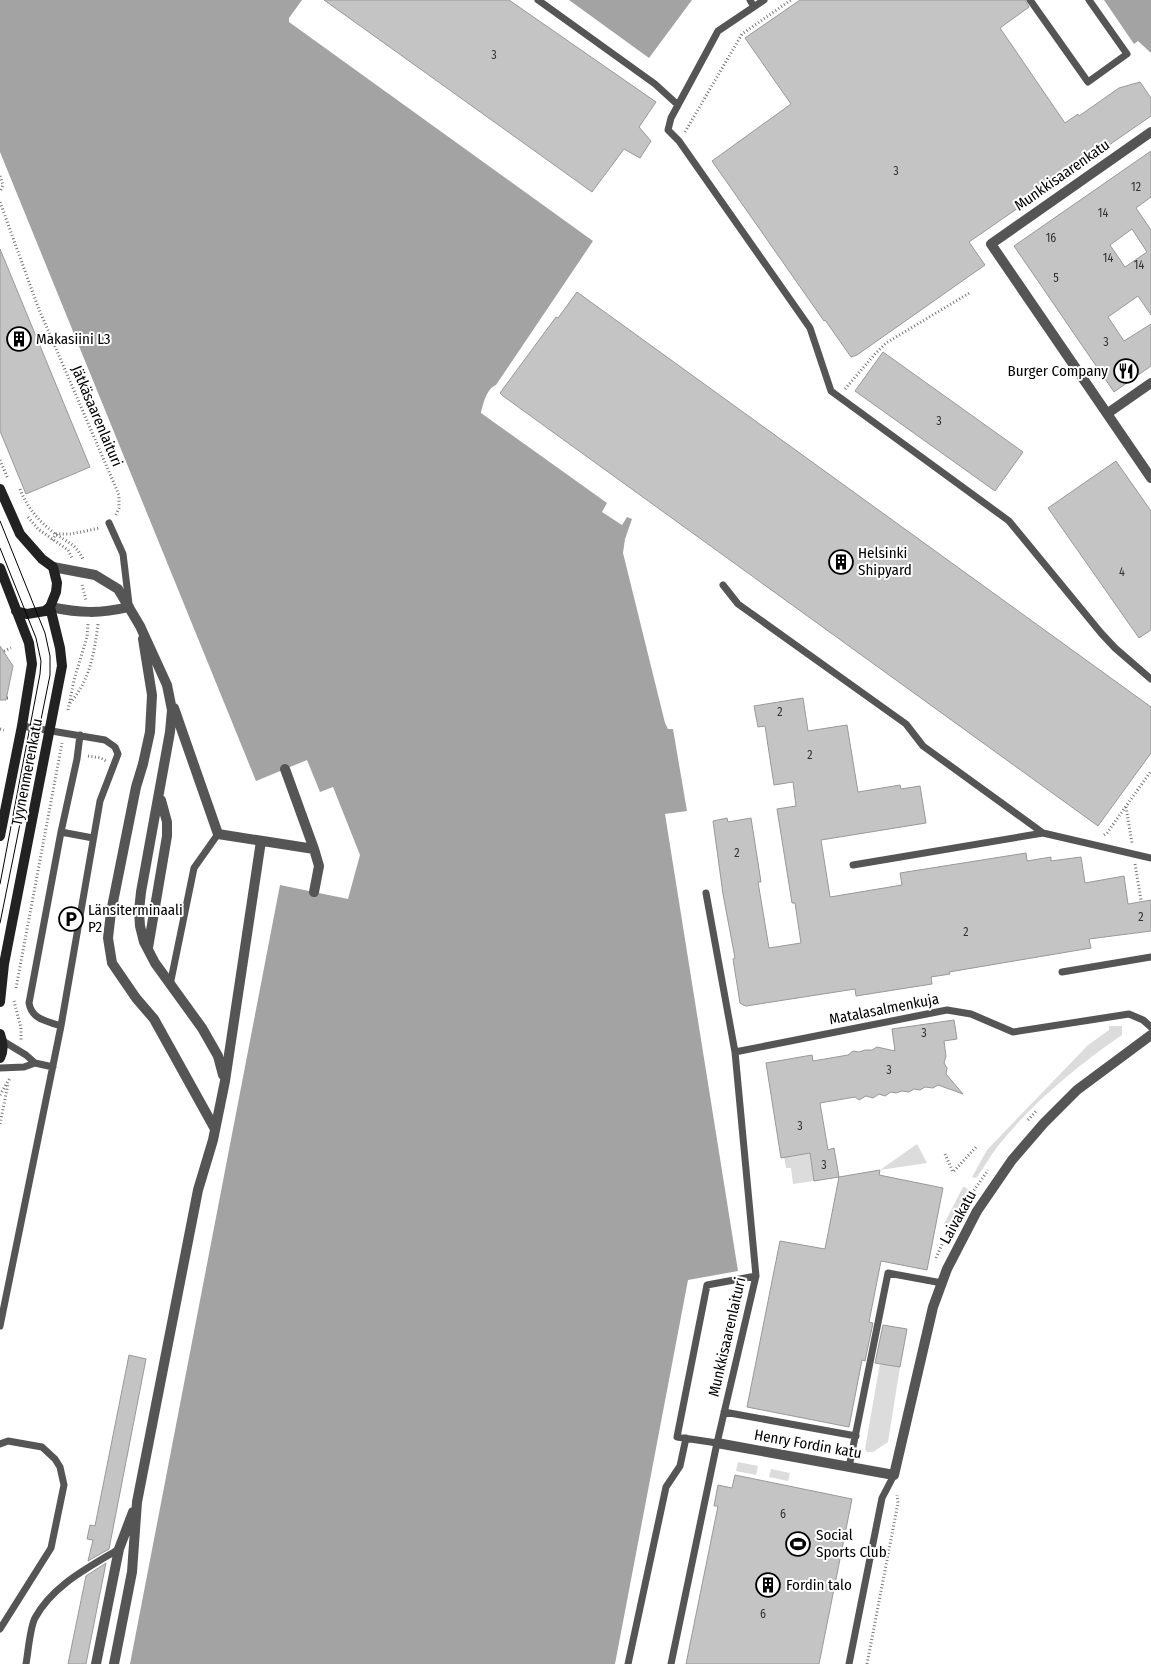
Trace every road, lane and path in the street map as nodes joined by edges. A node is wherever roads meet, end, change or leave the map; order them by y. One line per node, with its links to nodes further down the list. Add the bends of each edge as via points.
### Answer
1 (538, 0): 6 (lane, via 655,84)
2 (764, 0): 5 (lane)
3 (1030, 0): 4 (lane, via 1088,82 1128,54)
4 (1090, 0)
5 (752, 3): 6 (lane, via 718,31)
6 (678, 105): 40 (lane, via 668,130 680,141 810,328 831,391 1009,521 1101,633)
7 (1151, 132): 14 (street, Munkkisaarenkatu, via 990,244)
8 (0, 176): 9 (path, via 3,185)
9 (0, 192)
10 (0, 202): 21 (path, Jätkäsaarenlaituri, via 38,306 119,494 119,508)
11 (971, 292): 13 (path, via 886,343)
12 (1151, 383): 14 (street)
13 (845, 390)
14 (1108, 413): 16 (street)
15 (0, 460): 17 (path)
16 (1151, 478)
17 (9, 483)
18 (0, 489): 26 (main road, via 20,534)
19 (20, 490): 22 (path, via 33,512)
20 (26, 515): 23 (path)
21 (109, 523): 22 (path, via 83,533); 33 (lane, via 123,554)
22 (56, 534): 23 (path); 25 (path, via 72,543)
23 (52, 540): 24 (path, via 68,550)
24 (73, 559)
25 (85, 564)
26 (53, 567): 32 (main road, via 57,583); 33 (street, via 95,575 118,589)
27 (0, 568): 30 (main road, Tyynenmerenkatu)
28 (80, 580): 31 (path)
29 (723, 585): 53 (lane, via 738,604 906,724 923,746)
30 (3, 588): 34 (main road, Tyynenmerenkatu)
31 (88, 604)
32 (50, 607): 33 (street, via 83,612); 34 (main road, via 38,614); 46 (main road, Tyynenmerenkatu, via 62,666)
33 (130, 607): 37 (street)
34 (16, 611): 45 (main road, Tyynenmerenkatu, via 29,643 32,664)
35 (88, 619): 44 (path, via 87,636)
36 (99, 620): 44 (path, via 88,673 80,692)
37 (140, 626): 41 (street); 86 (street, via 152,694 150,732 136,787 108,938 112,964 154,1019)
38 (11, 648): 39 (path)
39 (4, 651)
40 (1151, 679)
41 (167, 685): 51 (street, via 172,710); 54 (street)
42 (16, 694): 43 (path)
43 (14, 703)
44 (70, 704): 47 (path)
45 (22, 726): 46 (lane); 55 (main road, Tyynenmerenkatu)
46 (51, 730): 47 (lane); 70 (main road, Tyynenmerenkatu, via 4,964)
47 (64, 733): 48 (lane); 68 (path)
48 (80, 735): 52 (lane); 57 (lane, via 105,740 115,747 118,754 102,792)
49 (285, 769): 59 (street)
50 (1151, 771): 56 (path, via 1108,832)
51 (160, 797): 64 (street, via 167,836); 64 (street, via 139,911)
52 (61, 832): 57 (lane); 71 (lane, via 29,1003 34,1016)
53 (1043, 832): 60 (lane); 61 (lane)
54 (218, 834): 58 (street); 67 (lane, via 194,868)
55 (0, 836)
56 (1099, 836)
57 (93, 838): 71 (lane)
58 (262, 841): 59 (street); 83 (street)
59 (314, 849): 62 (street, via 319,866)
60 (1151, 858)
61 (853, 865)
62 (314, 892)
63 (706, 894): 76 (lane, Munkkisaarenlaituri)
64 (147, 949): 67 (street)
65 (1151, 957): 66 (lane)
66 (1062, 972)
67 (170, 985): 83 (street, via 202,1028 218,1056)
68 (15, 991)
69 (14, 1001): 75 (path, via 21,1028)
70 (0, 1002)
71 (61, 1026): 79 (lane)
72 (1151, 1027): 76 (lane, Matalasalmenkuja, via 1129,1014 1012,1032 970,1014 947,1010)
73 (1151, 1035): 90 (street, Laivakatu, via 1077,1090 1012,1160 977,1211)
74 (1, 1037): 75 (lane); 77 (main road, via 3,1052)
75 (20, 1051): 78 (lane)
76 (735, 1052): 89 (lane, Munkkisaarenlaituri)
77 (0, 1058)
78 (35, 1064): 79 (lane); 80 (lane)
79 (53, 1066): 91 (lane)
80 (16, 1067): 81 (lane); 82 (path)
81 (0, 1068)
82 (8, 1081): 84 (path); 85 (path)
83 (225, 1081): 86 (street)
84 (0, 1095)
85 (0, 1124)
86 (215, 1129): 99 (street, via 198,1190)
87 (977, 1146): 88 (path, via 953,1172)
88 (945, 1154)
89 (756, 1276): 92 (lane, Munkkisaarenlaituri); 94 (lane, via 707,1285 677,1437)
90 (942, 1283): 93 (lane, via 888,1272); 98 (street, Laivakatu, via 933,1307)
91 (0, 1326)
92 (724, 1412): 93 (lane); 95 (lane, Munkkisaarenlaituri)
93 (856, 1436): 97 (lane)
94 (686, 1438): 95 (lane); 105 (lane, via 680,1466 666,1487)
95 (717, 1443): 97 (street, Henry Fordin katu); 106 (lane, Munkkisaarenlaituri)
96 (0, 1444): 101 (lane, via 8,1441 42,1447 60,1467 64,1485 51,1548)
97 (849, 1467): 98 (street, Henry Fordin katu)
98 (894, 1475): 107 (lane, via 882,1498); 108 (path, via 898,1503)
99 (137, 1502): 100 (street); 104 (street, via 132,1572)
100 (119, 1550): 102 (lane, via 68,1580 49,1598 34,1619); 103 (street)
101 (0, 1629)
102 (26, 1664)
103 (96, 1664)
104 (114, 1664)
105 (628, 1664)
106 (671, 1664)
107 (849, 1664)
108 (867, 1664)

